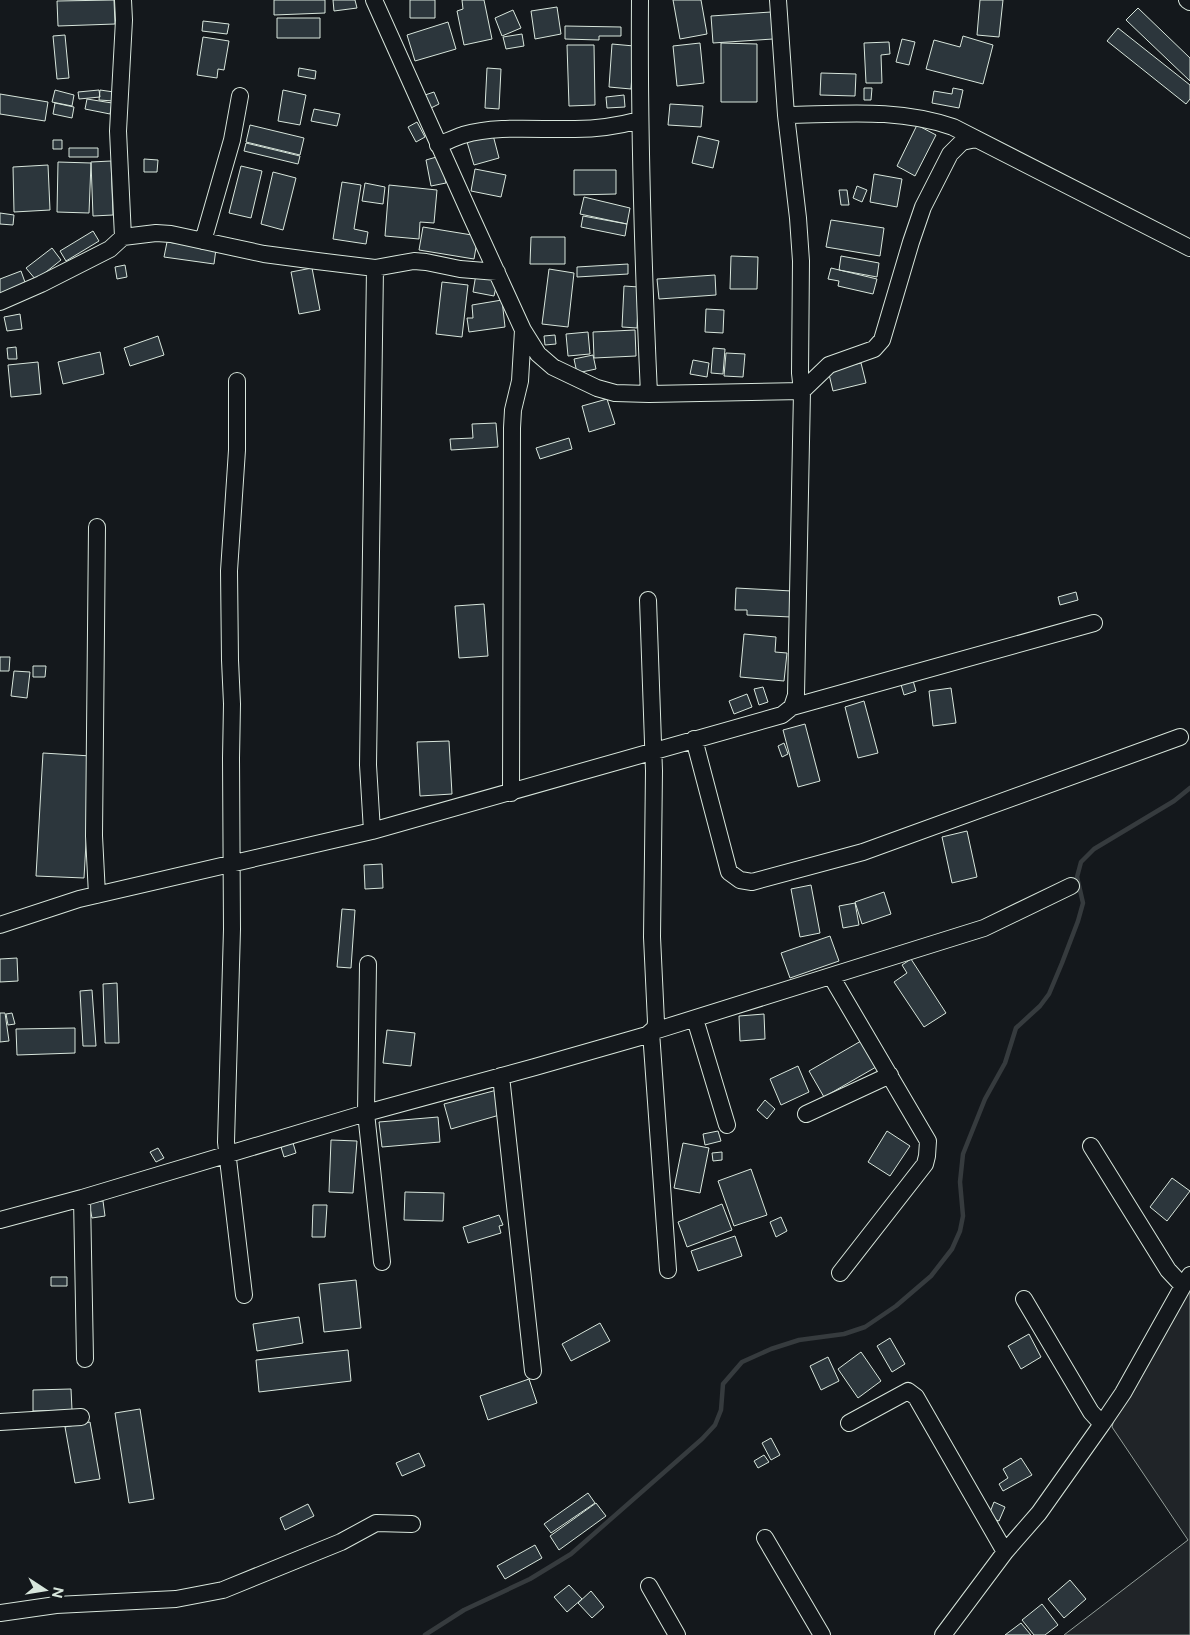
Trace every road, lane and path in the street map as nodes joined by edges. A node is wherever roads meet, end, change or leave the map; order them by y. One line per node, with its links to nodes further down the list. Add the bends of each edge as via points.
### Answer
1 (123, 0): 10 (street, via 118,131)
2 (374, 0): 9 (street)
3 (640, 0): 7 (street)
4 (778, 0): 6 (street)
5 (240, 96): 11 (street, via 232,140)
6 (786, 115): 8 (street, via 904,115 953,127); 18 (street, via 801,261)
7 (640, 120): 9 (street, via 616,126 576,129 487,131); 19 (street)
8 (976, 139): 12 (street); 18 (street, via 962,142 950,154 923,207 879,345 874,350 829,365)
9 (438, 145): 14 (street)
10 (123, 238): 11 (street, via 156,233); 15 (street, via 110,249)
11 (203, 241): 13 (street, via 264,254)
12 (1190, 248)
13 (375, 268): 14 (street, via 414,261); 28 (street, via 368,765)
14 (497, 272): 16 (street)
15 (0, 302)
16 (523, 330): 19 (street, via 538,354 553,367 597,388 615,393); 27 (street, via 520,381 512,428)
17 (237, 381): 29 (street, via 237,450 229,571)
18 (802, 391): 19 (street); 23 (street, via 796,694)
19 (649, 394)
20 (97, 527): 31 (street, via 94,836)
21 (648, 600): 26 (street)
22 (1094, 623): 23 (street)
23 (792, 707): 25 (street, via 782,715)
24 (1180, 737): 25 (street, via 863,852 752,882 740,880 730,872)
25 (694, 739): 26 (street)
26 (652, 751): 27 (street); 36 (street, via 652,937 656,1022)
27 (511, 792): 28 (street)
28 (372, 832): 29 (street)
29 (232, 863): 31 (street); 43 (street)
30 (1071, 886): 34 (street, via 984,928)
31 (97, 894): 32 (street)
32 (0, 924)
33 (368, 964): 39 (street)
34 (831, 976): 35 (street); 37 (street)
35 (695, 1019): 36 (street); 41 (street)
36 (651, 1032): 38 (street); 47 (street)
37 (890, 1075): 40 (street); 48 (street, via 928,1141 925,1164)
38 (501, 1076): 39 (street); 53 (street)
39 (366, 1113): 43 (street); 46 (street)
40 (806, 1114)
41 (727, 1125)
42 (1091, 1146): 49 (street, via 1168,1270)
43 (228, 1155): 44 (street); 50 (street)
44 (82, 1198): 45 (street); 52 (street)
45 (0, 1220)
46 (382, 1262)
47 (668, 1270)
48 (840, 1272)
49 (1186, 1280): 57 (street, via 1123,1393)
50 (244, 1295)
51 (1024, 1299): 57 (street, via 1091,1412)
52 (85, 1359)
53 (533, 1371)
54 (82, 1417): 55 (street)
55 (0, 1422)
56 (849, 1423): 60 (street, via 908,1391 916,1397)
57 (1102, 1424): 60 (street, via 1039,1513)
58 (412, 1524): 62 (street, via 376,1523 341,1542 223,1590 176,1599 56,1606)
59 (765, 1538): 64 (street)
60 (1005, 1552): 65 (street)
61 (649, 1586): 63 (street)
62 (0, 1614)
63 (677, 1635)
64 (822, 1635)
65 (943, 1635)

